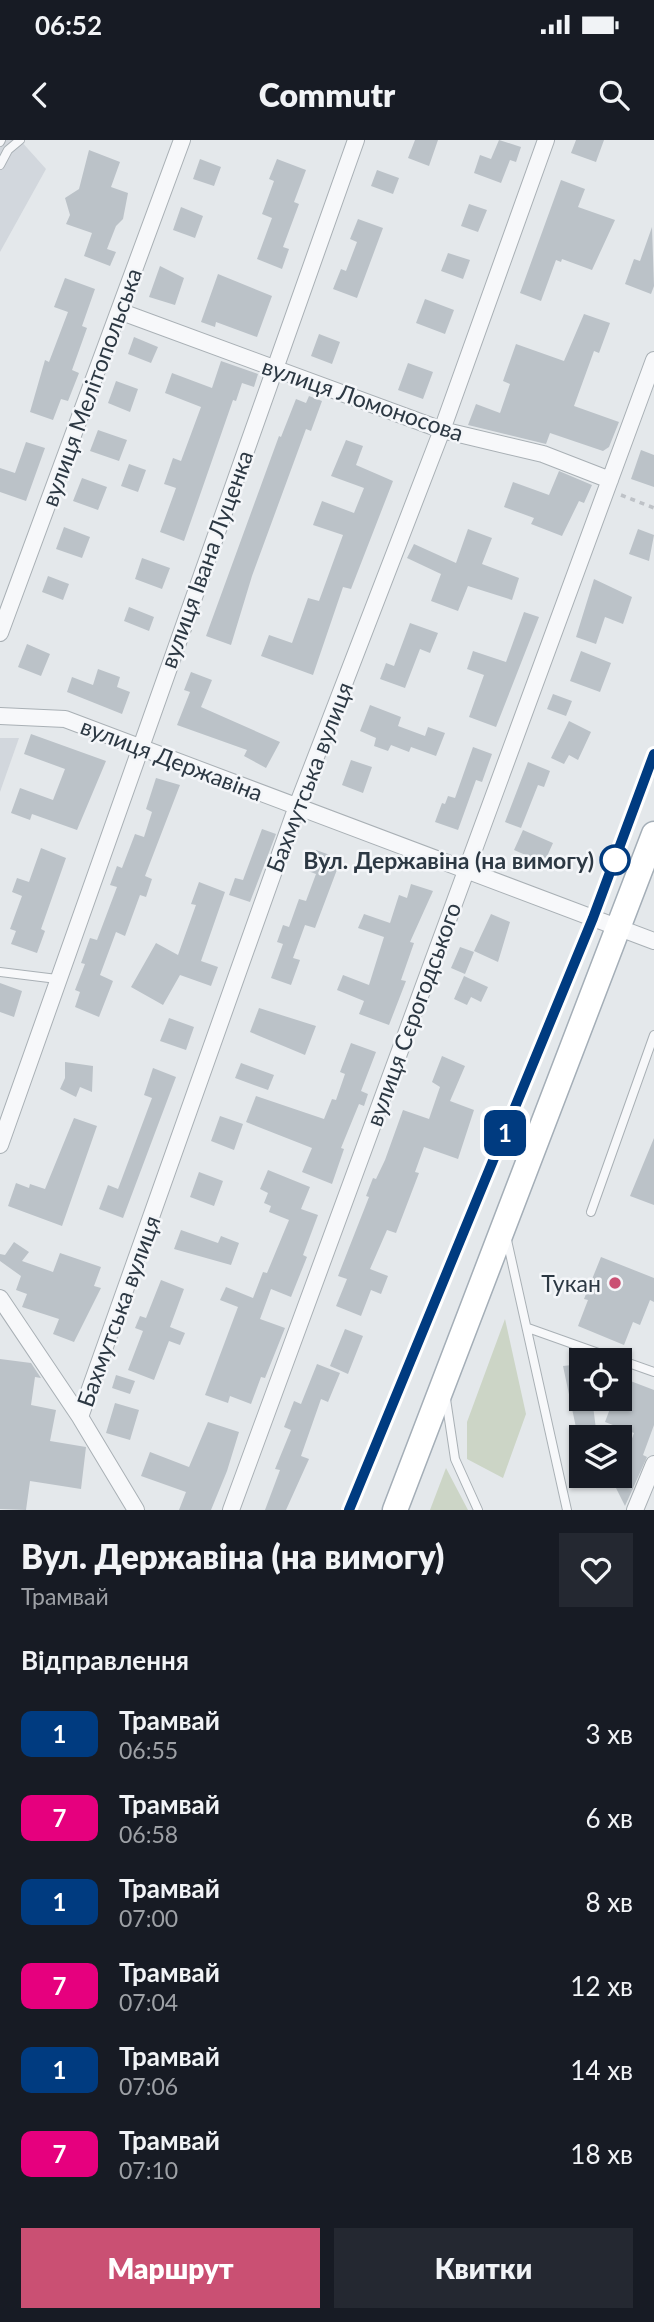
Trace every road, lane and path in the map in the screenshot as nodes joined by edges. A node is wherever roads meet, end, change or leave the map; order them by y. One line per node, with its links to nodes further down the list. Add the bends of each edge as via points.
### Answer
1 (20, 140): 5 (lane)
2 (182, 140): 7 (street, вулиця Мелітопольська)
3 (356, 140): 9 (street, вулиця Івана Луценка)
4 (546, 140): 10 (street, Бахмутська вулиця)
5 (2, 145): 6 (lane)
6 (0, 165)
7 (119, 311): 9 (street, вулиця Ломоносова); 13 (street, вулиця Мелітопольська)
8 (654, 360): 11 (street, вулиця Сєрогодського)
9 (274, 368): 10 (street, вулиця Ломоносова); 15 (street, вулиця Івана Луценка)
10 (442, 430): 11 (street, вулиця Ломоносова, via 543,454); 16 (street, Бахмутська вулиця)
11 (608, 485): 12 (path); 18 (street, вулиця Сєрогодського)
12 (654, 508)
13 (0, 633)
14 (0, 716): 15 (street, вулиця Державіна, via 65,719)
15 (139, 747): 16 (street, вулиця Державіна); 22 (street, вулиця Івана Луценка)
16 (297, 806): 18 (street, вулиця Державіна); 33 (street, Бахмутська вулиця)
17 (654, 834): 19 (main road)
18 (466, 871): 19 (street, вулиця Державіна); 36 (street, вулиця Сєрогодського)
19 (618, 928): 20 (street, вулиця Державіна); 26 (main road)
20 (654, 941)
21 (0, 972): 22 (lane)
22 (57, 979): 24 (street, вулиця Івана Луценка)
23 (654, 1034): 25 (lane)
24 (0, 1145)
25 (592, 1212)
26 (503, 1223): 28 (lane); 32 (main road)
27 (0, 1298): 33 (street)
28 (528, 1328): 29 (lane); 39 (lane)
29 (585, 1348)
30 (632, 1364): 31 (lane)
31 (654, 1372)
32 (444, 1384): 37 (main road); 38 (lane, via 455,1459)
33 (80, 1417): 35 (street)
34 (654, 1464): 40 (street)
35 (136, 1510)
36 (231, 1510)
37 (395, 1510)
38 (478, 1510)
39 (567, 1510)
40 (635, 1510)

